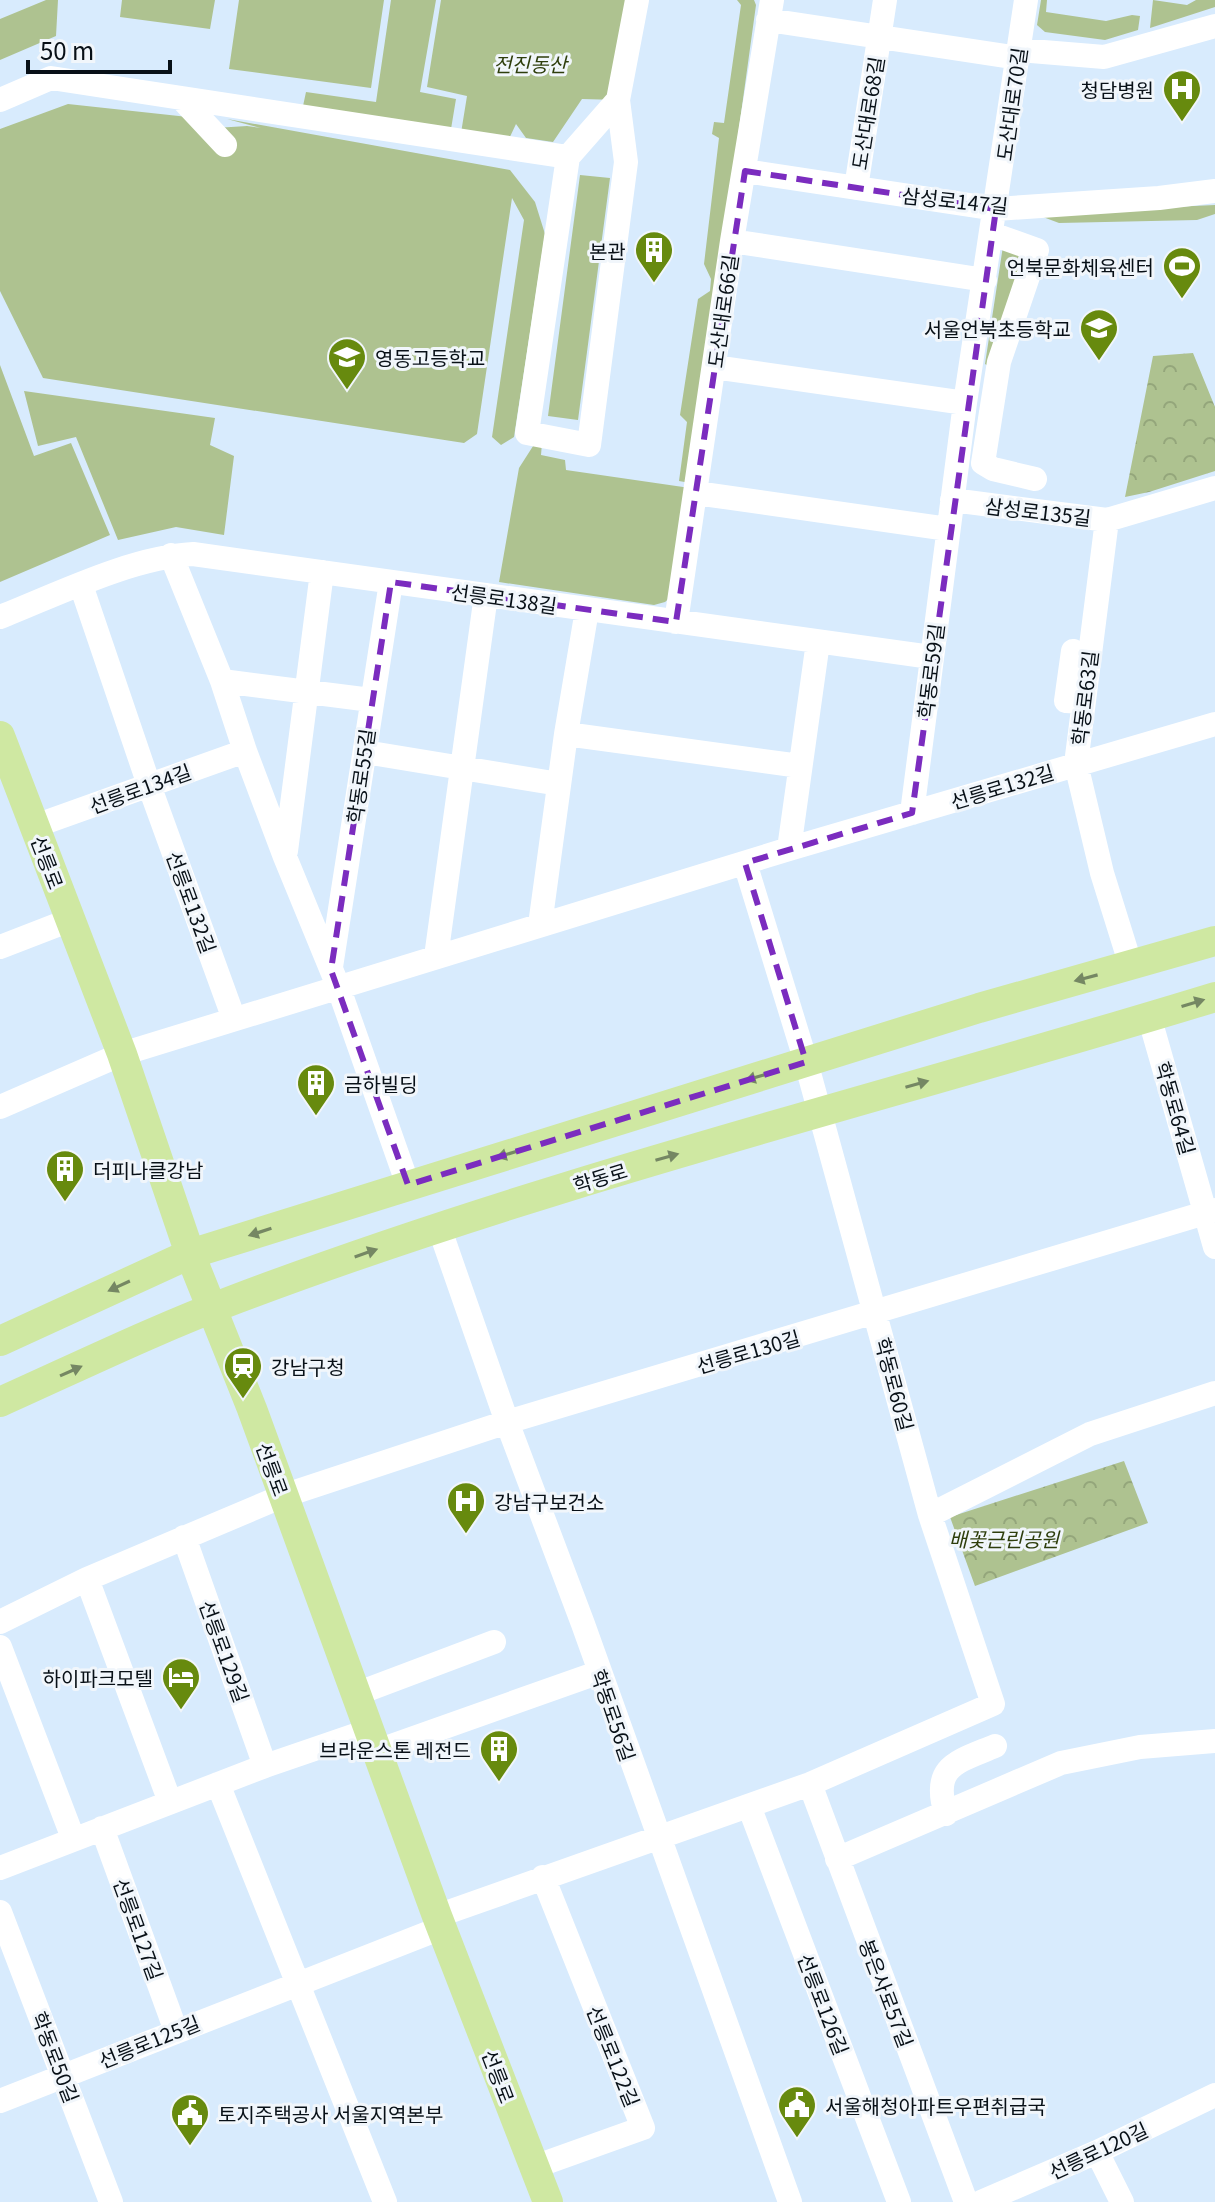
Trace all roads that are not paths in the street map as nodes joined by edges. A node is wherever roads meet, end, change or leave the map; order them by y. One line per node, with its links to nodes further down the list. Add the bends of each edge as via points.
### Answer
1 (637, 0): 10 (street)
2 (885, 0): 6 (street, 도산대로68길)
3 (1026, 0): 7 (street, 도산대로70길)
4 (770, 10): 6 (street); 13 (street, 도산대로66길)
5 (1215, 26): 7 (street, 도산대로68길, via 1104,57)
6 (879, 38): 7 (street, 도산대로68길); 14 (street, 도산대로68길)
7 (1018, 54): 16 (street, 도산대로70길)
8 (181, 98): 9 (street, via 51,78); 11 (street); 12 (street)
9 (0, 100)
10 (618, 100): 12 (street); 12 (street, via 626,162 589,445 527,433)
11 (225, 145)
12 (568, 157)
13 (745, 171): 14 (street, 삼성로147길); 18 (street, 도산대로66길)
14 (856, 188): 16 (street, 삼성로147길)
15 (1215, 191): 16 (street, 삼성로147길)
16 (996, 209): 17 (street, 학동로59길)
17 (992, 234): 19 (street, 학동로59길); 22 (street, via 1037,250 999,362 983,463)
18 (732, 241): 19 (street); 20 (street, 도산대로66길)
19 (985, 280): 21 (street, 학동로59길)
20 (714, 367): 21 (street); 24 (street, 도산대로66길)
21 (965, 403): 25 (street, 학동로59길)
22 (1035, 479)
23 (1215, 488): 26 (street, 삼성로135길)
24 (696, 493): 27 (street); 36 (street, 도산대로66길)
25 (952, 500): 26 (street, 삼성로135길); 27 (street, 학동로59길)
26 (1107, 520): 42 (street, 학동로63길)
27 (948, 529): 38 (street, 학동로59길)
28 (171, 555): 30 (street, 선릉로138길); 32 (street, 선릉로138길); 39 (street, 학동로55길)
29 (1087, 562): 42 (street, via 1066,701)
30 (322, 572): 31 (street, 선릉로138길); 40 (street, 학동로55길)
31 (391, 582): 33 (street, 선릉로138길); 41 (street, 학동로55길)
32 (81, 585): 35 (street, 선릉로138길); 53 (street)
33 (486, 595): 34 (street, 선릉로138길); 50 (street)
34 (587, 610): 36 (street, 선릉로138길); 44 (street)
35 (0, 617)
36 (676, 622): 37 (street, 선릉로138길)
37 (818, 642): 38 (street, 선릉로138길); 49 (street)
38 (931, 657): 54 (street, 학동로59길)
39 (222, 681): 40 (street); 46 (street, 학동로55길)
40 (305, 692): 41 (street); 57 (street, 학동로55길)
41 (371, 700): 47 (street, 학동로55길)
42 (1083, 702): 48 (street, 학동로63길)
43 (1215, 724): 48 (street, 선릉로132길)
44 (566, 734): 49 (street); 52 (street)
45 (0, 736): 51 (main road, 선릉로)
46 (245, 751): 53 (street, 선릉로134길); 57 (street, 학동로55길)
47 (365, 752): 50 (street); 65 (street, 학동로55길)
48 (1076, 764): 54 (street, 선릉로132길); 64 (street, 학동로63길)
49 (800, 766): 56 (street)
50 (462, 768): 52 (street); 63 (street)
51 (8, 779): 55 (main road, 선릉로)
52 (559, 784): 60 (street)
53 (149, 785): 55 (street, 선릉로134길); 68 (street, 선릉로132길)
54 (912, 813): 56 (street, 선릉로132길)
55 (35, 826): 59 (main road, 선릉로)
56 (789, 849): 58 (street, 선릉로132길)
57 (285, 857): 65 (street, 학동로55길)
58 (745, 863): 60 (street, 선릉로132길); 70 (street)
59 (70, 920): 62 (street); 69 (main road, 선릉로)
60 (540, 925): 63 (street, 선릉로132길)
61 (1215, 941): 64 (main road)
62 (0, 947)
63 (436, 957): 65 (street, 선릉로132길)
64 (1131, 966): 70 (main road, one-way to 70)
65 (334, 978): 68 (street, 선릉로132길); 73 (street, 학동로55길)
66 (1215, 997): 67 (main road, 학동로, one-way to 66)
67 (1149, 1016): 72 (main road, 학동로, one-way to 67); 74 (street, 학동로64길)
68 (234, 1019): 69 (street, 선릉로132길)
69 (122, 1054): 71 (street, 선릉로132길); 77 (main road, 선릉로)
70 (806, 1062): 72 (street, 학동로60길); 73 (main road, one-way to 73)
71 (1, 1104)
72 (819, 1113): 75 (main road, 학동로, one-way to 72); 79 (street, 학동로60길)
73 (408, 1185): 77 (main road, one-way to 77)
74 (1210, 1211): 76 (street, 학동로64길); 79 (street, 선릉로130길)
75 (439, 1227): 78 (main road, 학동로, one-way to 75); 83 (street, 학동로56길)
76 (1215, 1247)
77 (190, 1254): 78 (main road, 선릉로); 80 (main road, one-way to 80)
78 (213, 1308): 82 (main road, 학동로, one-way to 78); 84 (main road, 선릉로)
79 (875, 1313): 83 (street, 선릉로130길); 85 (street, 학동로60길)
80 (0, 1341)
81 (1215, 1393): 85 (street, via 1090,1434)
82 (0, 1402)
83 (507, 1422): 84 (street, 선릉로130길); 91 (street, 학동로56길)
84 (283, 1496): 86 (street); 92 (main road, 선릉로)
85 (930, 1515): 98 (street, 학동로60길, via 993,1704)
86 (184, 1537): 87 (street); 96 (street, 선릉로129길)
87 (87, 1579): 88 (street); 99 (street)
88 (0, 1622)
89 (494, 1642): 92 (street)
90 (0, 1647): 104 (street)
91 (600, 1672): 93 (street); 103 (street, 학동로56길)
92 (356, 1694): 93 (main road, 선릉로)
93 (373, 1740): 96 (street); 109 (main road, 선릉로)
94 (1215, 1741): 101 (street, via 1140,1747 1061,1763)
95 (995, 1746): 101 (street, via 949,1766 940,1796)
96 (265, 1766): 97 (street)
97 (218, 1784): 99 (street); 110 (street)
98 (810, 1784): 100 (street); 105 (street, 봉은사로57길)
99 (170, 1802): 102 (street)
100 (749, 1806): 103 (street); 121 (street, 선릉로126길)
101 (946, 1814): 105 (street)
102 (102, 1828): 104 (street); 111 (street, 선릉로127길)
103 (658, 1837): 107 (street); 120 (street, 학동로56길)
104 (73, 1838): 106 (street)
105 (837, 1859): 122 (street, 봉은사로57길)
106 (0, 1868)
107 (543, 1877): 109 (street); 116 (street, 선릉로122길, via 643,2128)
108 (0, 1912): 112 (street, 학동로50길)
109 (439, 1922): 110 (street, 선릉로125길); 116 (main road, 선릉로)
110 (297, 1982): 111 (street, 선릉로125길); 118 (street)
111 (176, 2031): 112 (street, 선릉로125길)
112 (63, 2076): 114 (street, 선릉로125길); 117 (street, 학동로50길)
113 (1215, 2095): 115 (street, 선릉로120길)
114 (0, 2101)
115 (1097, 2152): 123 (street, 선릉로120길); 124 (street)
116 (534, 2167): 119 (main road, 선릉로)
117 (111, 2202)
118 (385, 2202)
119 (548, 2202)
120 (790, 2202)
121 (899, 2202)
122 (966, 2202)
123 (981, 2202)
124 (1122, 2202)

